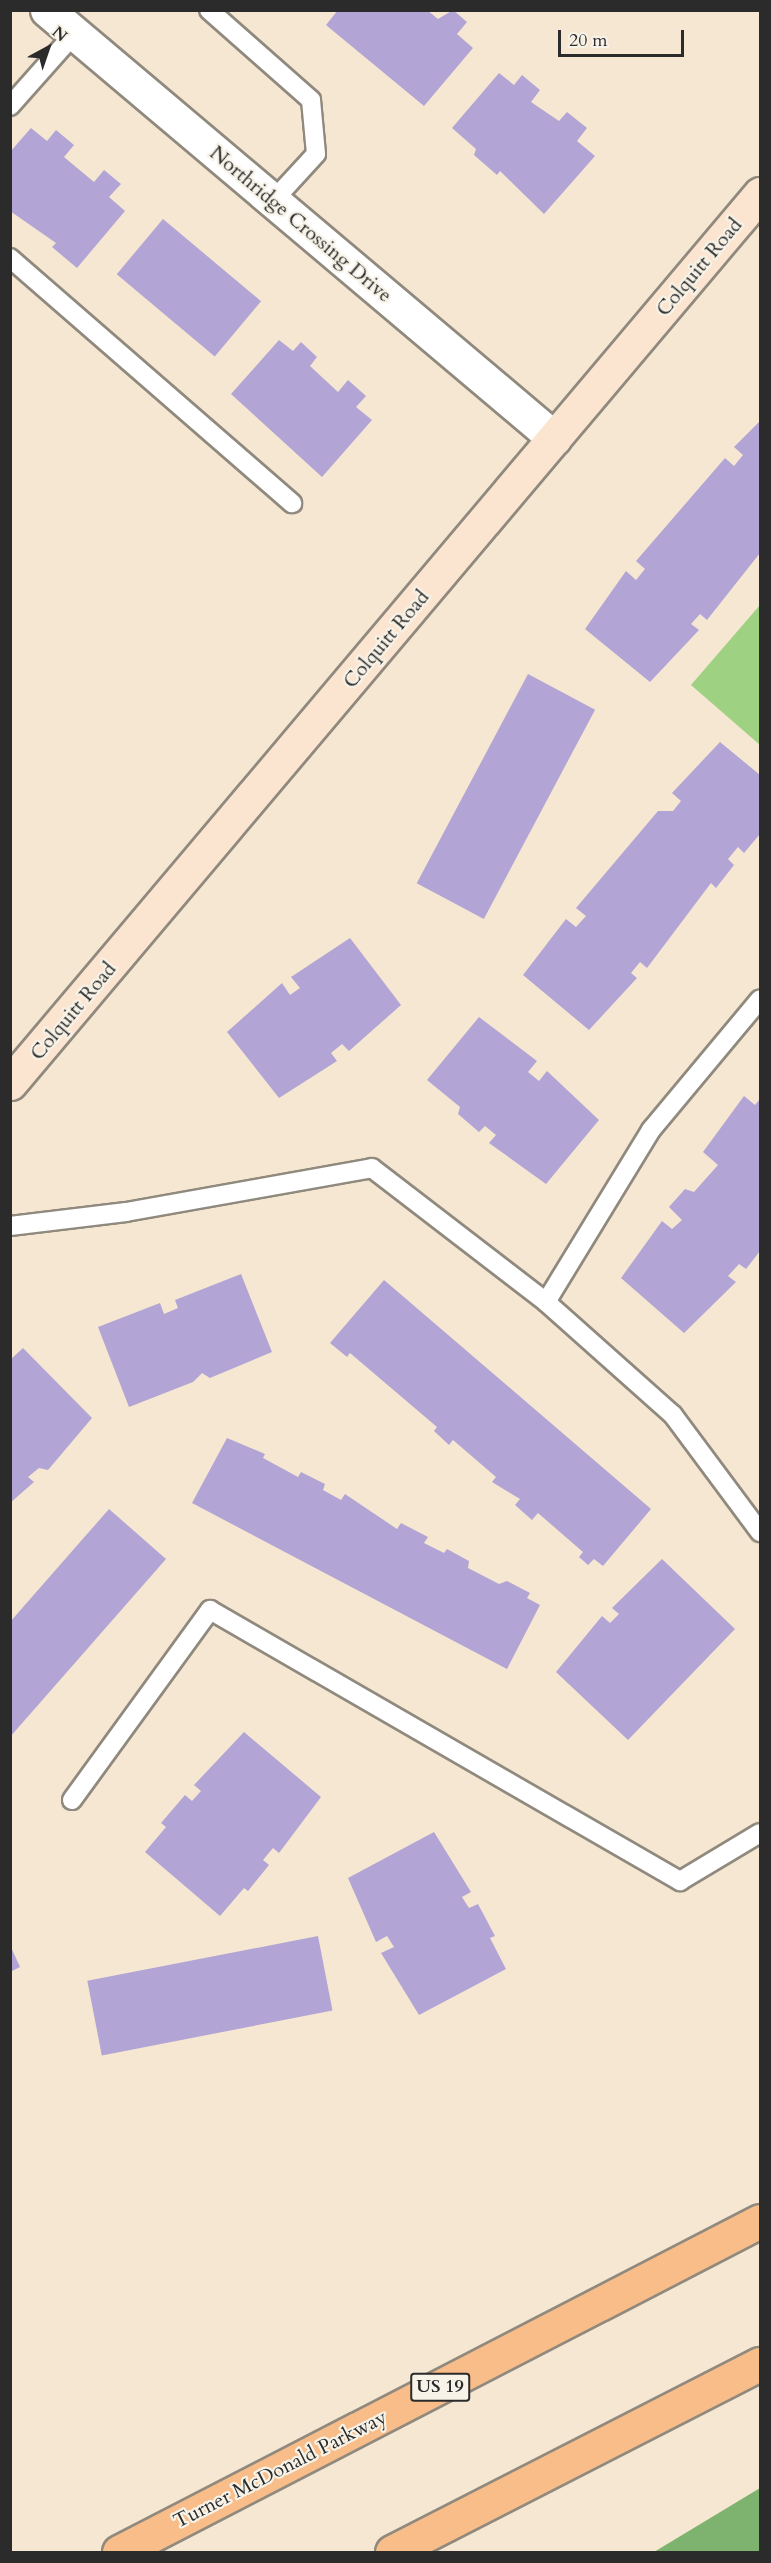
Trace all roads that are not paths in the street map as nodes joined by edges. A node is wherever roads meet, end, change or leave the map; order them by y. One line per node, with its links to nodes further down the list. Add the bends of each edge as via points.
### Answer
1 (47, 10): 3 (street, Northridge Crossing Drive)
2 (209, 10): 6 (lane, via 311,100 316,154)
3 (74, 34): 4 (lane); 6 (street, Northridge Crossing Drive)
4 (10, 106)
5 (760, 194): 8 (street, Colquitt Road)
6 (273, 201): 8 (street, Northridge Crossing Drive)
7 (10, 258): 9 (lane)
8 (554, 438): 11 (street, Colquitt Road)
9 (292, 503)
10 (760, 999): 13 (lane, via 651,1130)
11 (10, 1083)
12 (10, 1226): 13 (lane, via 126,1212 372,1168)
13 (546, 1302): 14 (lane, via 674,1415)
14 (760, 1532)
15 (72, 1800): 16 (lane, via 210,1610 680,1881)
16 (760, 1833)
17 (760, 2220): 19 (highway, Turner McDonald Parkway / US 19)
18 (760, 2364): 20 (highway)
19 (119, 2553)
20 (392, 2553)

